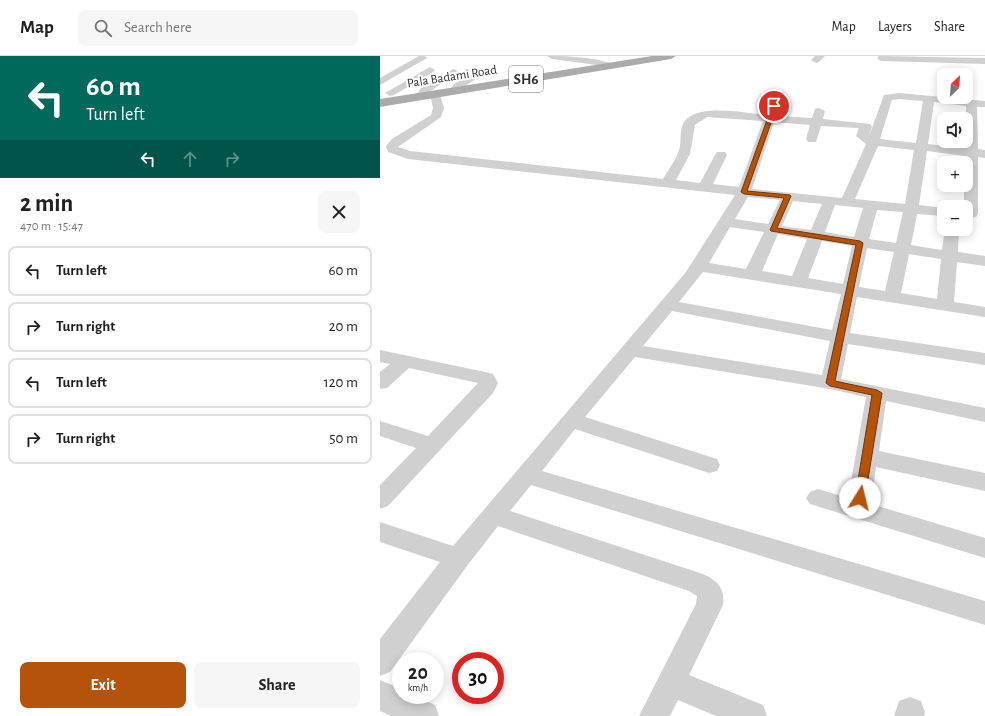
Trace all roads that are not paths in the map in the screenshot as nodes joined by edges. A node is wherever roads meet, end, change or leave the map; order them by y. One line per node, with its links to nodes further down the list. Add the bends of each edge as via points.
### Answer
1 (552, 56): 6 (street)
2 (671, 56): 6 (main road, Pala Badami Road / SH6)
3 (422, 58): 10 (street)
4 (882, 58): 5 (street)
5 (985, 61)
6 (611, 66): 11 (main road, Pala Badami Road / SH6)
7 (430, 70): 12 (street)
8 (454, 72): 13 (street, via 422,92)
9 (476, 74): 11 (street)
10 (380, 82)
11 (455, 90): 13 (main road, Pala Badami Road / SH6)
12 (385, 93): 14 (street)
13 (428, 95): 14 (main road, Pala Badami Road / SH6); 29 (street, via 439,106 435,117 396,142 392,149 416,156)
14 (409, 98): 17 (main road, Pala Badami Road / SH6)
15 (929, 99): 16 (street); 25 (street, via 895,95 888,97); 26 (street)
16 (937, 100)
17 (380, 103)
18 (973, 103): 20 (street)
19 (972, 104): 27 (street)
20 (985, 104)
21 (774, 106): 23 (street)
22 (817, 116): 23 (street); 24 (street); 25 (street, via 866,126 862,138)
23 (770, 118): 29 (street, via 714,113 694,118 689,123 684,154); 31 (street)
24 (812, 139)
25 (873, 142): 26 (street); 34 (street)
26 (922, 147): 27 (street); 36 (street)
27 (979, 154): 38 (street)
28 (721, 156): 30 (street)
29 (667, 184): 30 (street)
30 (704, 188): 31 (street)
31 (744, 192): 32 (street); 39 (street)
32 (788, 196): 33 (street); 40 (street)
33 (830, 201): 34 (street); 41 (street)
34 (847, 202): 35 (street)
35 (871, 204): 36 (street); 43 (street)
36 (911, 208): 37 (street); 44 (street)
37 (937, 211)
38 (974, 215)
39 (726, 222): 40 (street); 47 (street)
40 (773, 230): 41 (street); 48 (street)
41 (816, 236): 43 (street); 49 (street)
42 (951, 236): 45 (street)
43 (860, 243): 44 (street); 50 (street)
44 (903, 249): 45 (street); 51 (street)
45 (950, 256): 46 (street); 53 (street)
46 (985, 261)
47 (700, 266): 48 (street); 52 (street)
48 (752, 274): 49 (street)
49 (798, 282): 50 (street)
50 (850, 290): 51 (street); 55 (street)
51 (892, 297): 53 (street)
52 (667, 306): 55 (street); 56 (street)
53 (945, 306): 54 (street)
54 (985, 312)
55 (840, 337): 58 (street); 61 (street)
56 (630, 350): 61 (street); 64 (street)
57 (380, 356): 59 (street)
58 (985, 359)
59 (405, 361): 60 (street); 66 (street, via 478,376 486,379 488,383)
60 (380, 383)
61 (830, 383): 62 (street)
62 (877, 393): 63 (street); 67 (street)
63 (985, 414)
64 (571, 420): 68 (street); 69 (street)
65 (380, 428): 66 (street)
66 (432, 445): 72 (street)
67 (867, 457): 70 (street); 73 (street)
68 (709, 465)
69 (526, 474): 74 (street); 78 (street)
70 (985, 482)
71 (818, 498): 73 (street)
72 (380, 500)
73 (858, 511): 76 (street)
74 (493, 516): 77 (street); 80 (street, via 707,588 711,596 709,605)
75 (380, 532): 77 (street)
76 (985, 548)
77 (458, 558): 79 (street)
78 (985, 613)
79 (380, 662)
80 (671, 682): 83 (street); 84 (street)
81 (380, 695): 82 (street)
82 (424, 716)
83 (654, 716)
84 (752, 716)

